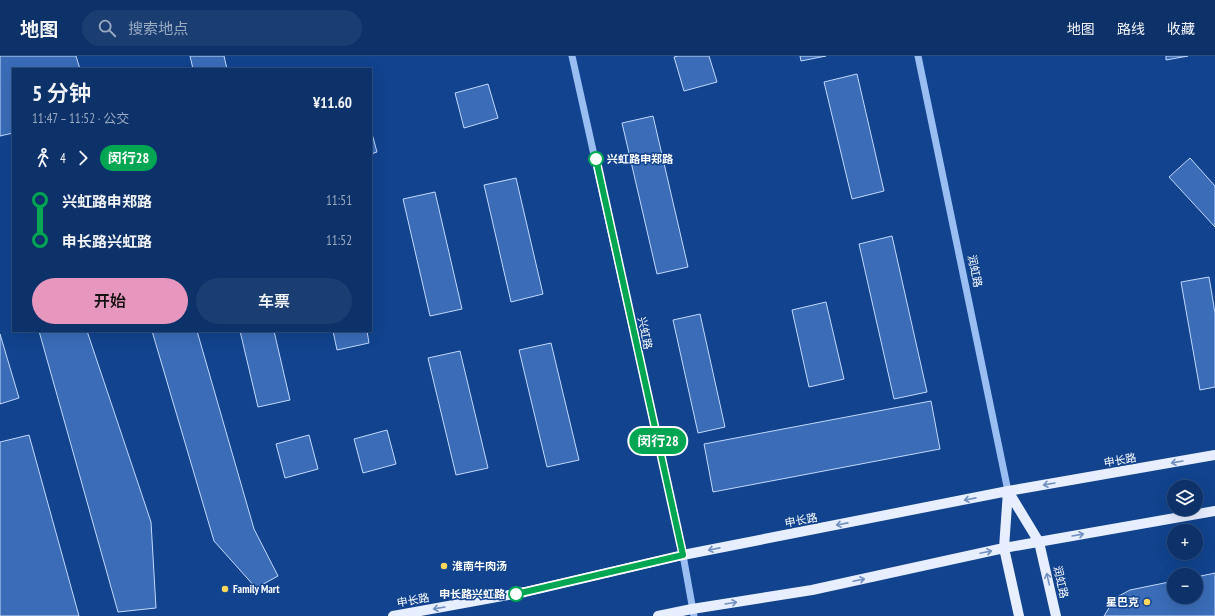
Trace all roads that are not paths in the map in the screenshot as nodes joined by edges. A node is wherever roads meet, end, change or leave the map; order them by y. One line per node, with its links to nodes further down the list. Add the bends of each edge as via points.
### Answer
1 (572, 56): 8 (street, 兴虹路)
2 (918, 56): 4 (street, 润虹路)
3 (1215, 455): 4 (main road, 申长路, one-way to 4)
4 (1008, 491): 6 (main road, 润虹路); 7 (main road, 润虹路); 8 (main road, 申长路, one-way to 8)
5 (1215, 511): 6 (main road, one-way to 5)
6 (1039, 542): 7 (main road); 13 (main road, 润虹路, one-way to 6)
7 (1004, 548): 9 (main road, one-way to 7, via 812,590); 12 (main road, 润虹路)
8 (683, 555): 9 (street, 兴虹路); 10 (main road, 申长路, one-way to 10, via 525,592)
9 (693, 612): 11 (main road)
10 (393, 616)
11 (658, 616)
12 (1019, 616)
13 (1056, 616)

